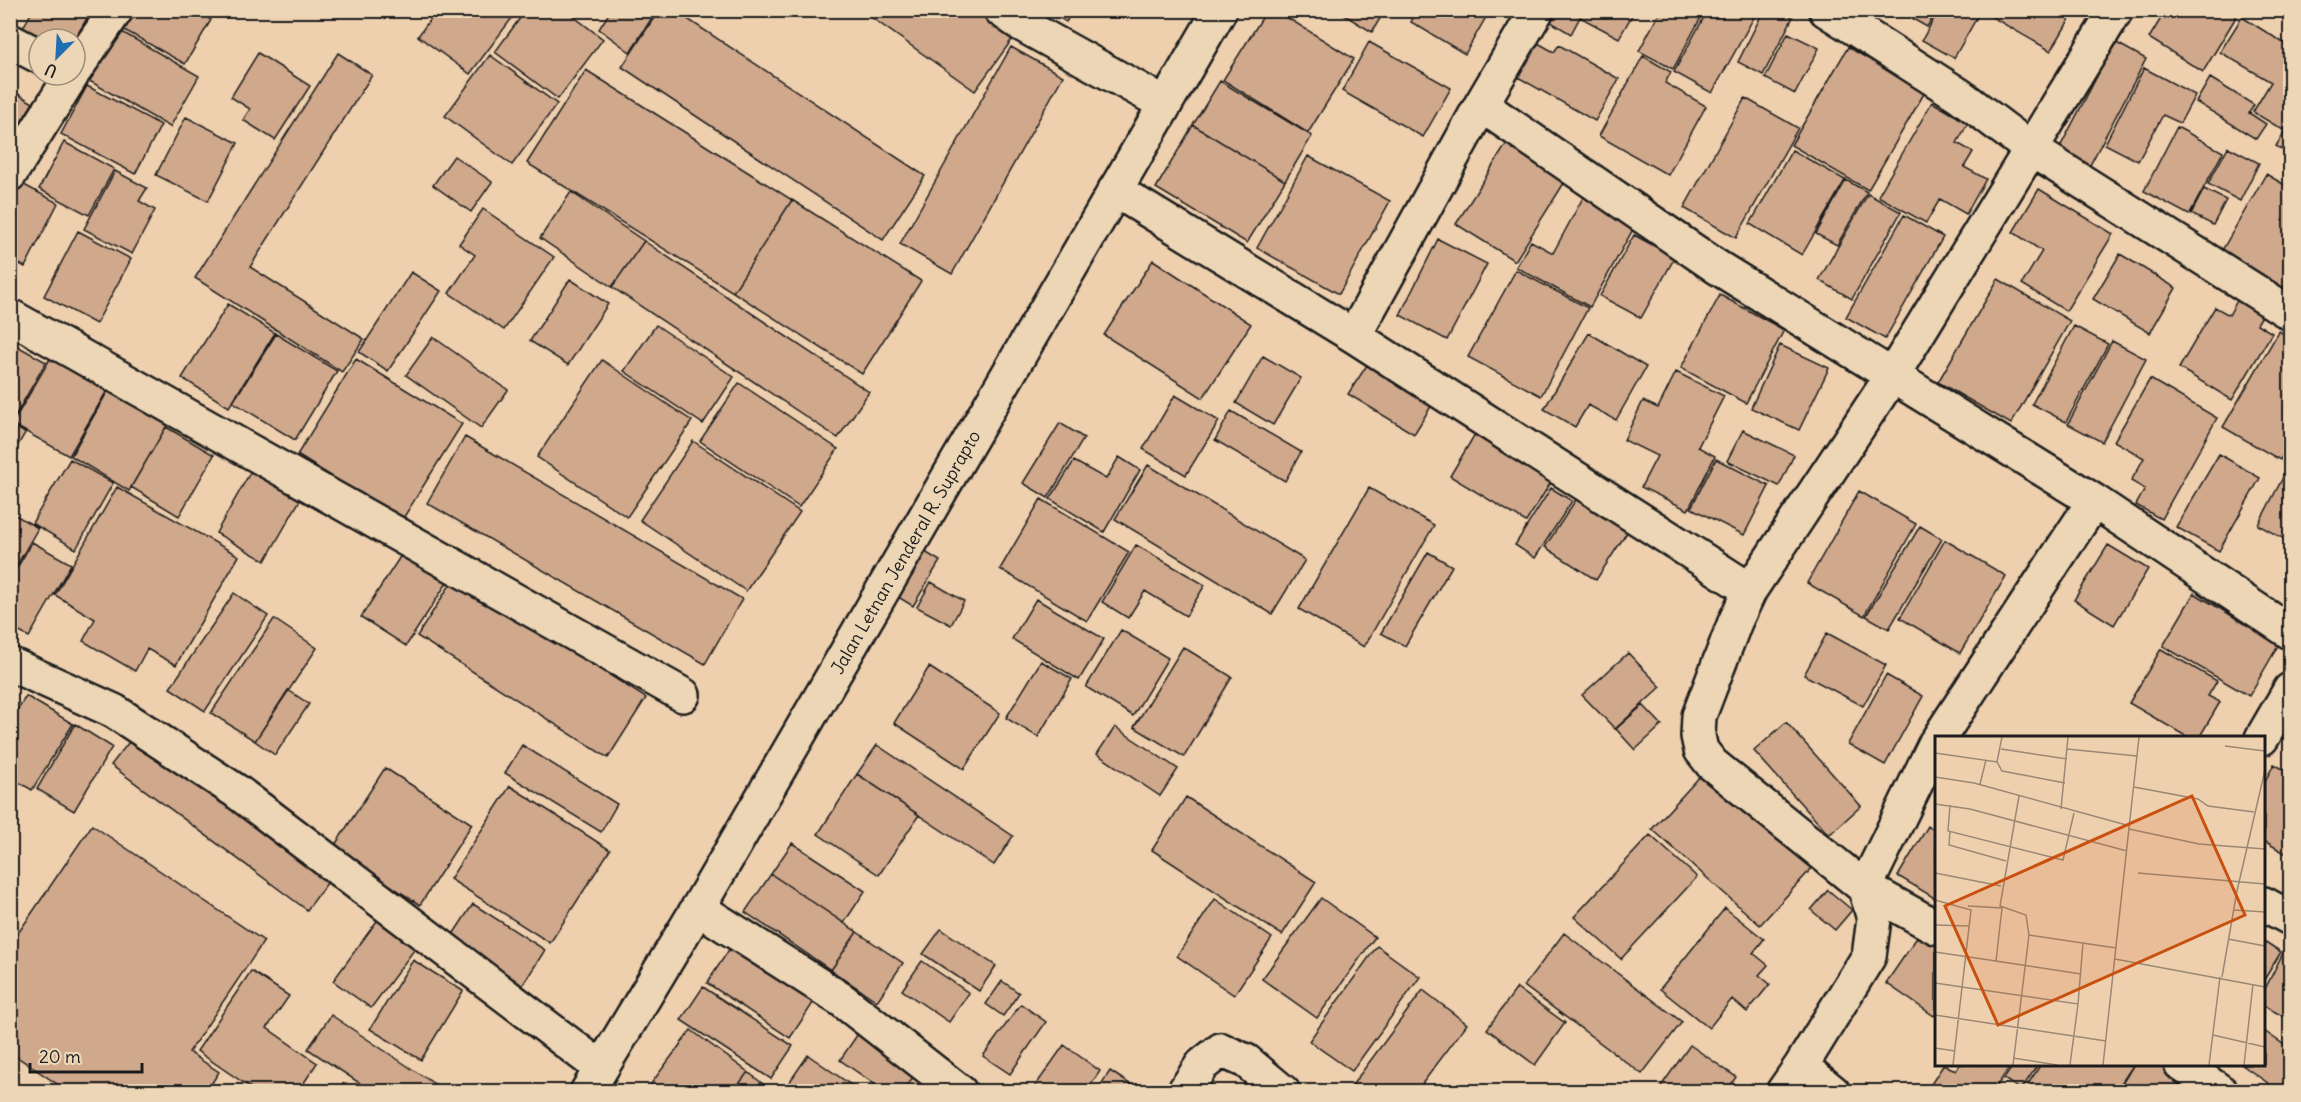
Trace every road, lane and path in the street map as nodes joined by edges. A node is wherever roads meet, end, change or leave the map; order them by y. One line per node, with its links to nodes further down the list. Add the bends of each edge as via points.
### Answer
1 (116, 10): 9 (street)
2 (1001, 10): 11 (street)
3 (1220, 10): 11 (street, Jalan Letnan Jenderal R. Suprapto)
4 (1537, 10): 12 (street)
5 (1826, 10): 13 (street, via 1959,95)
6 (2116, 10): 13 (street)
7 (10, 41): 8 (street)
8 (27, 50)
9 (87, 52)
10 (64, 87): 14 (street)
11 (1165, 104): 15 (street, Jalan Letnan Jenderal R. Suprapto)
12 (1481, 105): 18 (street); 19 (street, via 1717,267)
13 (2032, 150): 16 (street); 19 (street)
14 (10, 174)
15 (1115, 190): 18 (street); 31 (street, Jalan Letnan Jenderal R. Suprapto)
16 (2290, 313)
17 (10, 316): 25 (street)
18 (1354, 336): 21 (street)
19 (1892, 375): 20 (street); 21 (street)
20 (2094, 501): 22 (street); 26 (street)
21 (1750, 590): 29 (street, via 1699,716 1701,750 1712,764)
22 (2290, 632)
23 (10, 664): 36 (street, via 114,711 237,791)
24 (2290, 690): 27 (street)
25 (683, 695)
26 (1940, 736)
27 (2263, 736)
28 (1935, 744): 29 (street)
29 (1865, 888): 33 (street); 35 (street, via 1874,919 1869,956)
30 (2265, 905): 32 (street)
31 (698, 908): 36 (street, Jalan Letnan Jenderal R. Suprapto); 37 (street, via 842,1000)
32 (2290, 918)
33 (1935, 926)
34 (2183, 1066): 41 (street)
35 (1792, 1079): 40 (street)
36 (592, 1085)
37 (960, 1092)
38 (1184, 1092): 39 (street, via 1202,1065 1221,1050 1246,1061)
39 (1283, 1092)
40 (1833, 1092)
41 (2222, 1092)

